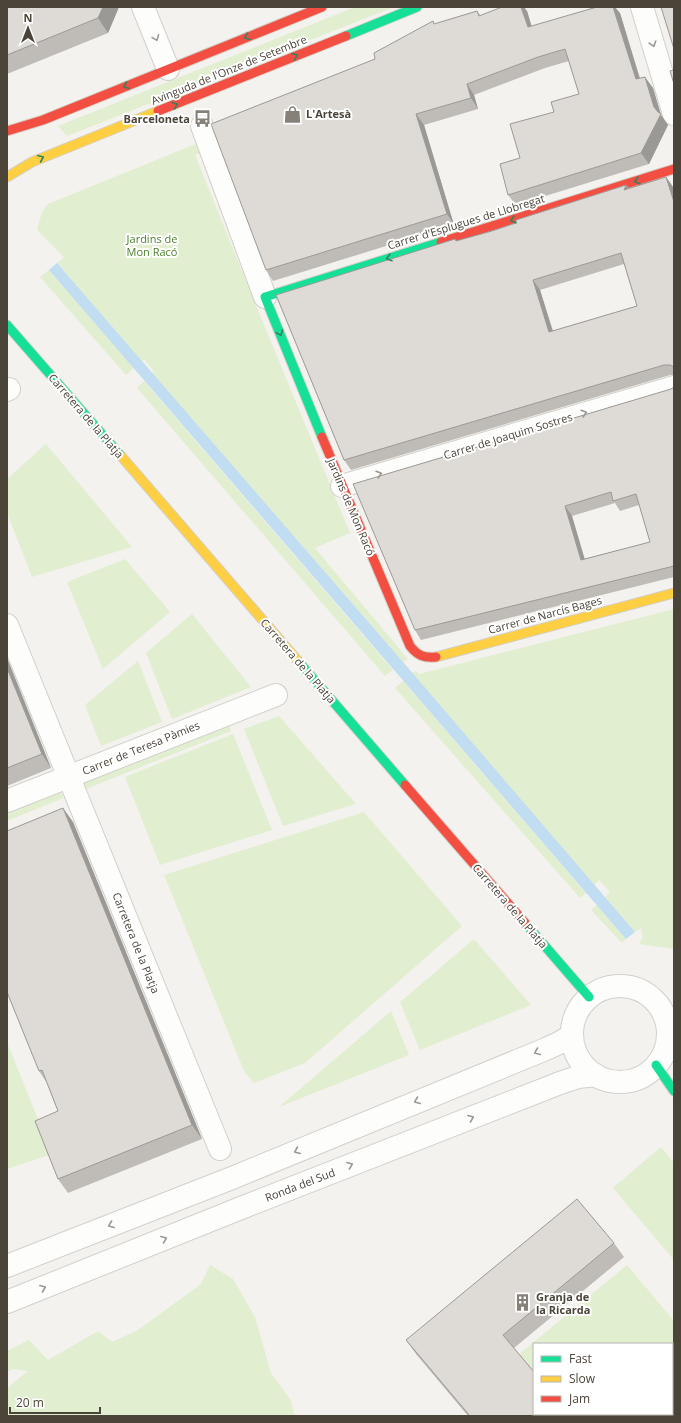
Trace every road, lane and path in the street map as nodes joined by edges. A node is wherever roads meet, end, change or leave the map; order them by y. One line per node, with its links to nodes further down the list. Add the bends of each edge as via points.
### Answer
1 (144, 7): 5 (street, one-way to 5)
2 (322, 7): 5 (street, one-way to 5)
3 (417, 7): 10 (street, Avinguda de l'Onze de Setembre, one-way to 3, via 32,162)
4 (642, 7): 6 (street, one-way to 6)
5 (168, 69): 8 (street, one-way to 8, via 43,120)
6 (674, 114)
7 (202, 126): 11 (street, Jardins de Mon Racó)
8 (7, 131)
9 (674, 169): 11 (street, Carrer d'Esplugues de Llobregat, one-way to 11)
10 (7, 177)
11 (265, 297): 14 (street, Jardins de Mon Racó, one-way to 14)
12 (7, 325): 21 (street, Carretera de la Platja)
13 (674, 387): 14 (street, Carrer de Joaquim Sostres, one-way to 13)
14 (342, 486): 17 (street, Jardins de Mon Racó, via 410,646)
15 (674, 593): 17 (street, Carrer de Narcís Bages, via 436,657)
16 (7, 625): 19 (street, Carretera de la Platja)
17 (423, 658)
18 (276, 695): 19 (street, Carrer de Teresa Pàmies)
19 (68, 777): 20 (street, Carrer de Teresa Pàmies); 29 (street, Carretera de la Platja)
20 (7, 801)
21 (589, 997): 23 (street, via 616,986 633,988); 24 (street, via 577,1014)
22 (674, 998): 23 (street)
23 (653, 1000): 25 (street, via 658,1004 666,1020)
24 (572, 1035): 27 (street, via 578,1058); 30 (street, one-way to 30, via 546,1049 232,1178)
25 (670, 1038): 26 (street)
26 (656, 1065): 27 (street, via 644,1075 629,1081 614,1081); 28 (street)
27 (596, 1075): 31 (street, Ronda del Sud, one-way to 27, via 560,1083)
28 (674, 1091)
29 (220, 1149)
30 (7, 1266)
31 (7, 1302)

